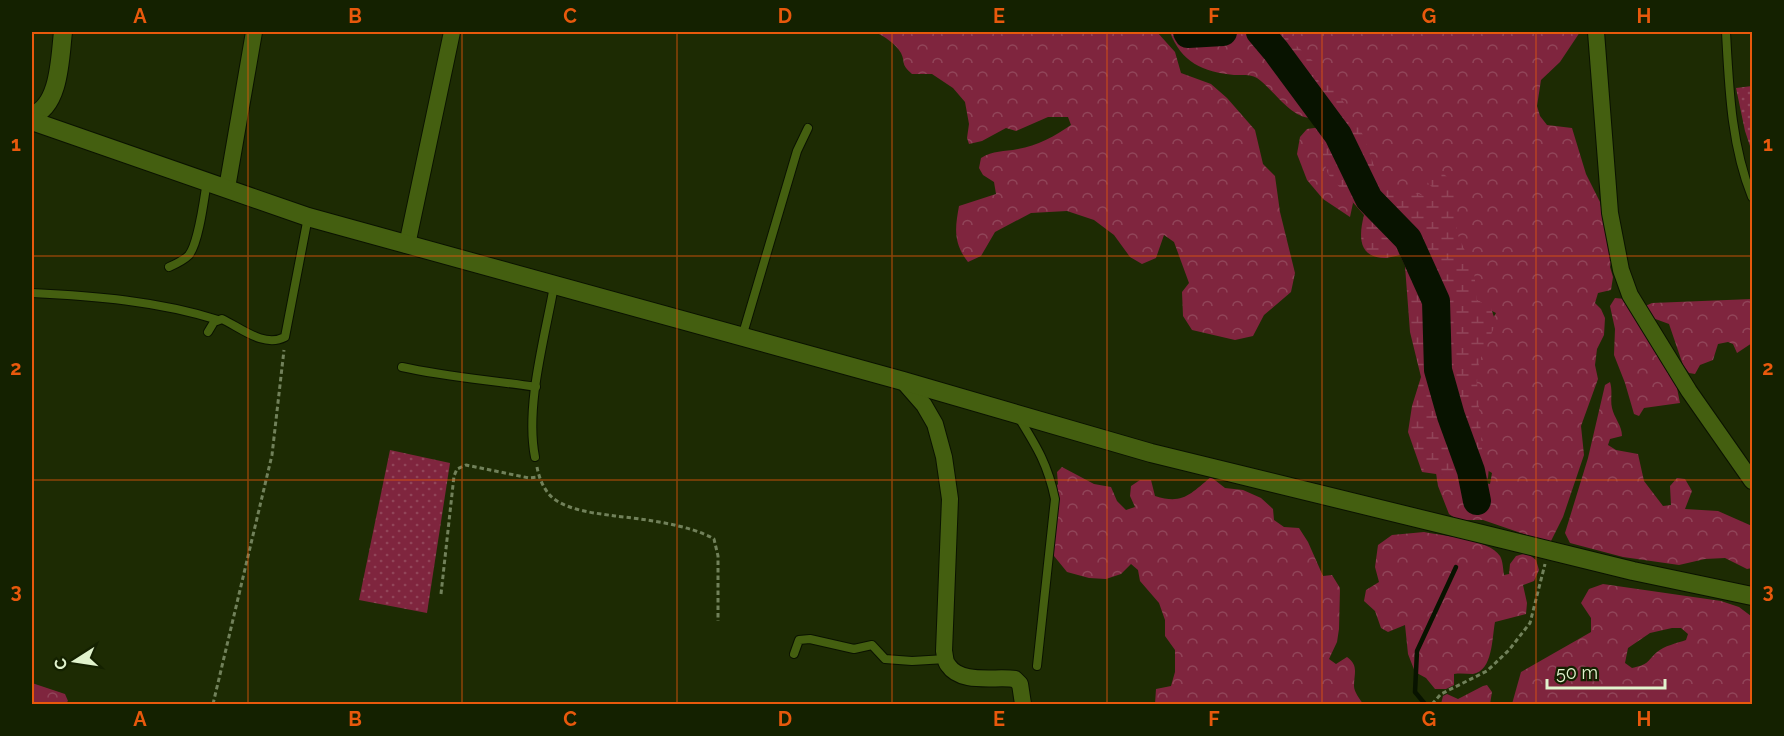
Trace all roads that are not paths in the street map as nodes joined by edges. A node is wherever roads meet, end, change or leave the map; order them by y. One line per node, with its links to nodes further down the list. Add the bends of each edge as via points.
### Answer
1 (63, 32): 6 (street, via 56,84 48,103)
2 (254, 32): 10 (street)
3 (452, 32): 13 (street)
4 (1596, 32): 25 (street, via 1610,213 1621,270 1630,295 1689,392)
5 (1725, 32): 11 (lane, via 1735,135)
6 (32, 115)
7 (32, 121): 9 (street)
8 (808, 128): 19 (lane, via 797,151)
9 (207, 181): 10 (street); 14 (lane, via 190,254)
10 (227, 188): 12 (street)
11 (1752, 197)
12 (308, 217): 13 (street); 17 (lane, via 285,337 263,340)
13 (407, 244): 15 (street)
14 (169, 267)
15 (554, 286): 19 (street); 22 (lane)
16 (32, 293): 17 (lane, via 146,303)
17 (218, 320): 18 (lane)
18 (208, 332)
19 (742, 337): 21 (street)
20 (402, 367): 22 (lane, via 440,376)
21 (903, 381): 23 (street); 28 (street, via 935,424 944,457 950,499)
22 (536, 387): 24 (lane)
23 (1017, 416): 26 (street, via 1151,453); 29 (lane, via 1043,457 1055,499)
24 (534, 457)
25 (1752, 481)
26 (1752, 596)
27 (794, 654): 28 (lane, via 800,640 810,639 854,649 872,645 885,659)
28 (946, 659): 30 (street, via 958,673 972,678 1015,679 1020,684)
29 (1037, 666)
30 (1023, 705)

